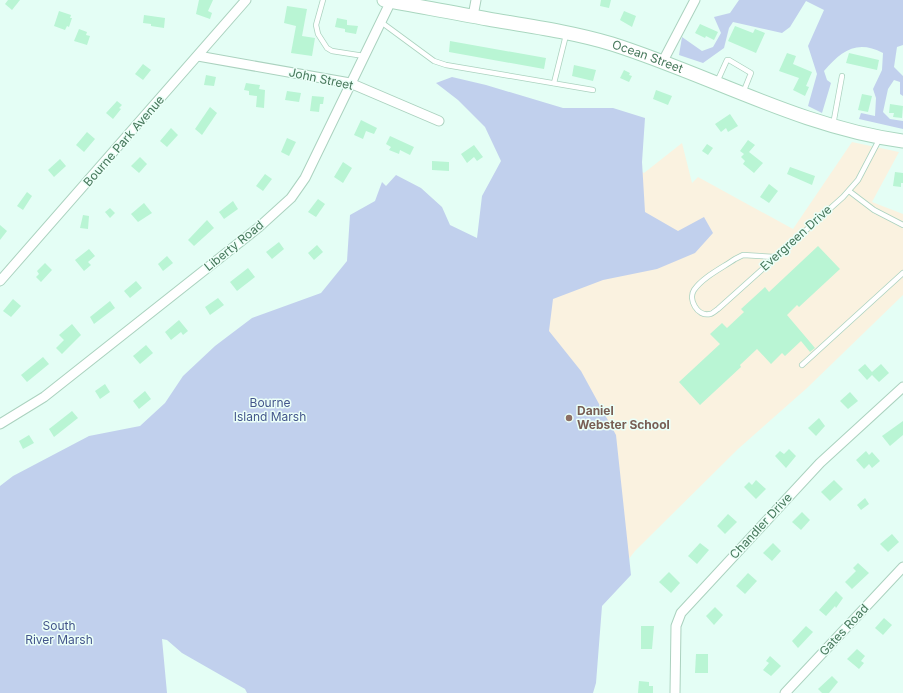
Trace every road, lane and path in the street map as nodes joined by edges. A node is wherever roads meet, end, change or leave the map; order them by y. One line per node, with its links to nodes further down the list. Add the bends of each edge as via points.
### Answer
1 (246, 0): 9 (street, Bourne Park Avenue)
2 (323, 0): 10 (lane, via 316,25 318,34 327,48)
3 (476, 0): 6 (street)
4 (696, 0): 11 (street)
5 (388, 1): 6 (main road, Ocean Street); 7 (street, Liberty Road)
6 (473, 16): 8 (main road, Ocean Street)
7 (381, 22): 10 (street, Liberty Road); 14 (lane, via 434,61)
8 (567, 33): 11 (main road, Ocean Street); 14 (lane)
9 (198, 56): 13 (street, John Street); 26 (street, Bourne Park Avenue)
10 (364, 56): 13 (street, Liberty Road)
11 (663, 61): 15 (main road, Ocean Street)
12 (842, 76): 19 (lane)
13 (350, 83): 18 (street, John Street); 29 (street, Liberty Road, via 305,178 282,207 44,397)
14 (554, 83): 16 (lane)
15 (717, 84): 17 (main road, Ocean Street); 17 (lane, via 729,60 751,73)
16 (593, 90)
17 (742, 94): 19 (main road, Ocean Street, via 790,113)
18 (439, 121)
19 (833, 126): 20 (main road, Ocean Street)
20 (880, 138): 21 (main road, Ocean Street); 22 (lane, Evergreen Drive, via 858,180)
21 (903, 142)
22 (849, 191): 23 (lane, via 874,210); 24 (lane, Evergreen Drive)
23 (903, 225)
24 (776, 257): 24 (lane, Evergreen Drive, via 743,256 735,259 695,289 692,298 695,307 704,314 710,314)
25 (903, 273): 27 (lane)
26 (0, 281)
27 (802, 364)
28 (903, 387): 31 (street, Chandler Drive, via 820,463 681,613 676,626)
29 (0, 424)
30 (903, 567): 32 (street, Gates Road)
31 (675, 693)
32 (785, 693)

